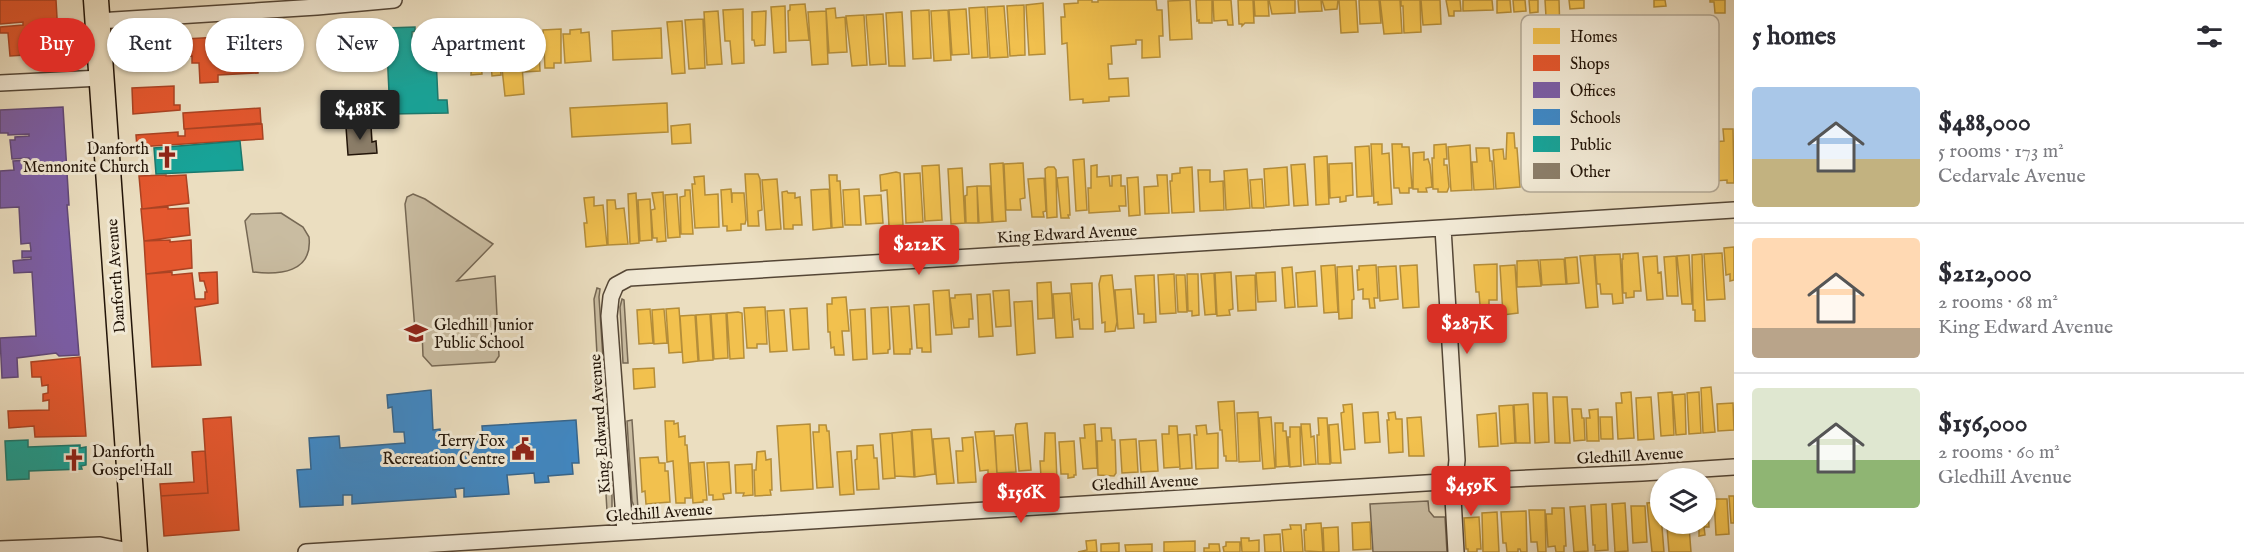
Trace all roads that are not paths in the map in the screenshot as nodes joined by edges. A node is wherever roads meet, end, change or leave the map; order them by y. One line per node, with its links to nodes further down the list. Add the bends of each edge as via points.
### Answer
1 (394, 0): 2 (street)
2 (363, 1): 3 (street, via 317,7)
3 (97, 10): 4 (main road, Danforth Avenue)
4 (101, 78): 5 (street); 12 (main road, Danforth Avenue)
5 (0, 83)
6 (1734, 210): 7 (street, King Edward Avenue)
7 (1443, 228): 9 (street); 10 (street, King Edward Avenue, via 628,278 616,285 609,316)
8 (1734, 467): 9 (street, Gledhill Avenue)
9 (1455, 481): 10 (street, Gledhill Avenue); 14 (street)
10 (625, 532): 13 (street, Gledhill Avenue)
11 (0, 549): 12 (street, via 100,545)
12 (134, 552)
13 (306, 552)
14 (1456, 552)

